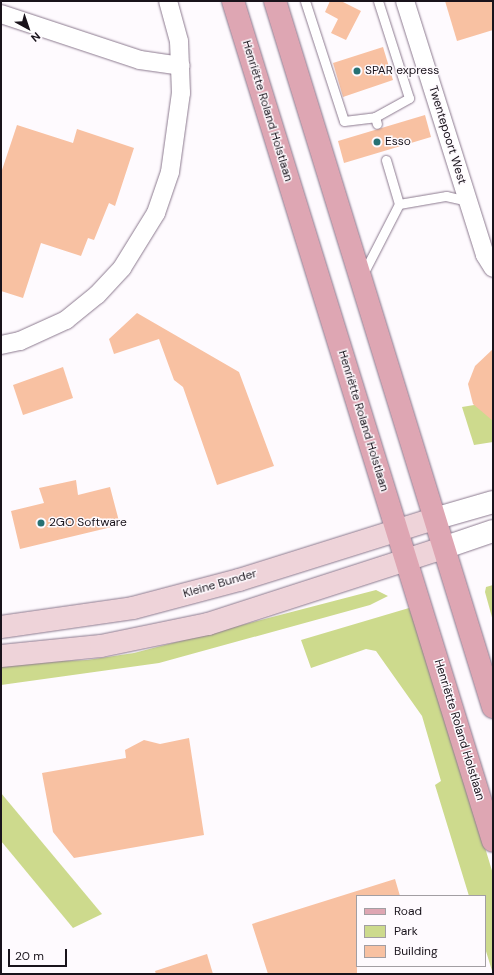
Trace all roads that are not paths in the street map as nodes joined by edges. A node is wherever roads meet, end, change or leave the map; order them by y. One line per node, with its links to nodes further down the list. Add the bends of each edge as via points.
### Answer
1 (168, 1): 8 (street, via 179,41)
2 (233, 1): 17 (main road, Henriëtte Roland Holstlaan)
3 (275, 1): 13 (main road)
4 (305, 1): 5 (lane, via 344,121 376,120 409,98)
5 (378, 1)
6 (405, 1): 10 (street, Twentepoort West)
7 (1, 14): 8 (street, via 140,60)
8 (181, 66): 14 (street, via 179,121 170,172 156,213 143,238 97,295 66,320 20,341)
9 (386, 160): 11 (lane)
10 (468, 201): 11 (lane, via 446,196); 12 (street, Twentepoort West, via 485,255)
11 (399, 204): 13 (lane)
12 (493, 268)
13 (360, 279): 16 (main road)
14 (1, 345)
15 (493, 502): 16 (street)
16 (434, 519): 17 (main road, Kleine Bunder); 19 (main road)
17 (397, 530): 20 (main road, Henriëtte Roland Holstlaan); 21 (main road, Kleine Bunder, via 239,580 133,608)
18 (493, 531): 19 (street)
19 (443, 548): 20 (main road); 23 (main road)
20 (406, 559): 22 (main road, via 208,624 101,646); 24 (main road, Henriëtte Roland Holstlaan)
21 (1, 627)
22 (1, 656)
23 (493, 707)
24 (493, 841)

